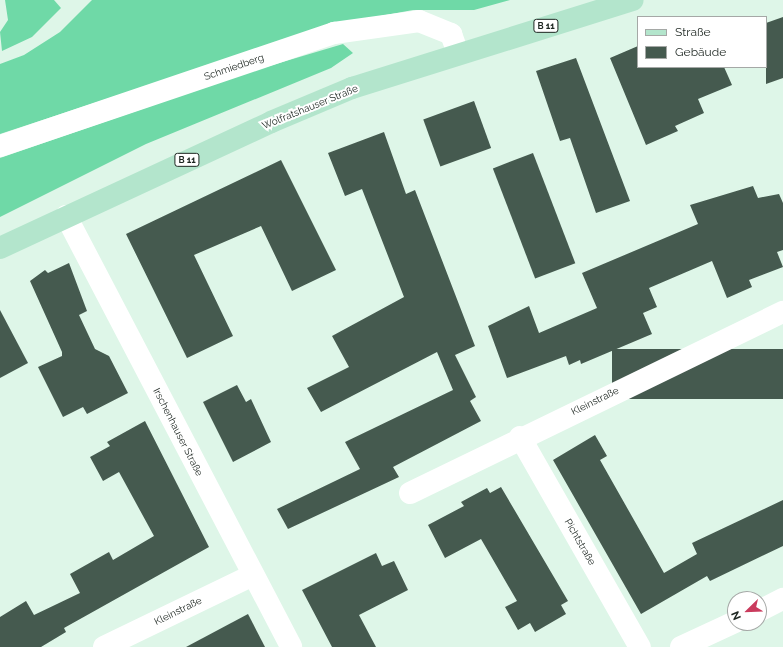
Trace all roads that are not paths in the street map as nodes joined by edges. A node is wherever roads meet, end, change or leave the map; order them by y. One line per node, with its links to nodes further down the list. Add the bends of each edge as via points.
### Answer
1 (633, 0): 2 (main road, Wolfratshauser Straße / B 11)
2 (458, 53): 3 (street, Schmiedberg, via 451,34 418,21 334,33); 4 (main road, Wolfratshauser Straße / B 11, via 352,88)
3 (0, 146)
4 (66, 216): 5 (main road, Wolfratshauser Straße / B 11); 9 (street, Irschenhauser Straße)
5 (0, 248)
6 (783, 312): 7 (street, Kleinstraße)
7 (520, 437): 8 (street, Kleinstraße); 15 (street, Pichtstraße)
8 (410, 493)
9 (253, 575): 13 (street, Kleinstraße); 14 (street, Irschenhauser Straße)
10 (783, 599): 11 (street)
11 (767, 607)
12 (727, 626): 16 (street)
13 (104, 647)
14 (291, 647)
15 (640, 647)
16 (681, 647)

